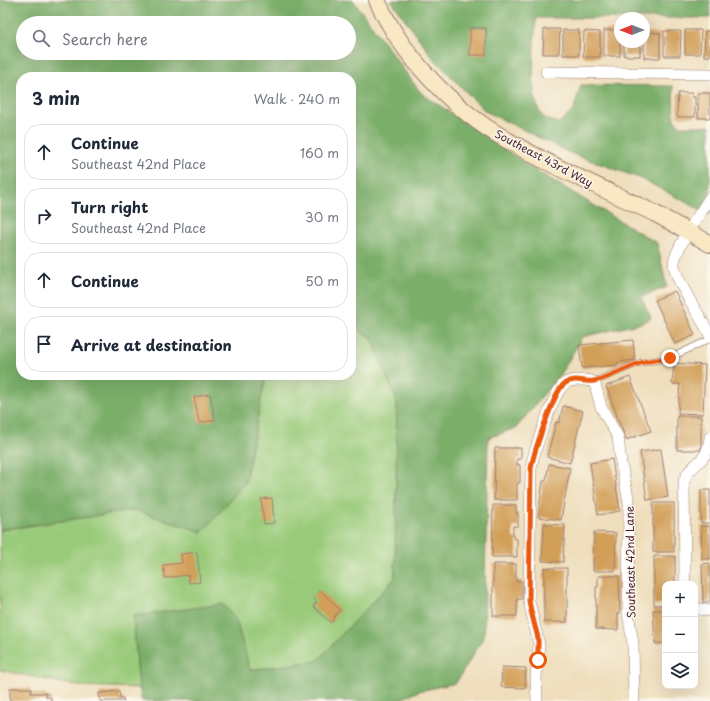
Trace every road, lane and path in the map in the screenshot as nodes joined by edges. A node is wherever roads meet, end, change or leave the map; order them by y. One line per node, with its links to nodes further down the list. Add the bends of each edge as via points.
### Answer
1 (377, 0): 5 (main road, Southeast 43rd Way, via 393,33 422,70 478,121 513,144)
2 (546, 72): 3 (street)
3 (710, 74)
4 (710, 198): 5 (street)
5 (688, 232): 6 (main road, Southeast 43rd Way); 7 (street, via 676,255 674,265)
6 (710, 244)
7 (710, 335)
8 (710, 339): 9 (lane, via 670,358 639,363)
9 (593, 382): 14 (street, via 572,380 561,388 532,463 529,601 539,645); 15 (street, Southeast 42nd Lane, via 601,407 618,437 629,502 628,613 633,644)
10 (710, 436): 11 (street, via 707,453 688,472 684,481)
11 (685, 581)
12 (698, 609): 13 (street)
13 (710, 611)
14 (537, 701)
15 (634, 701)

